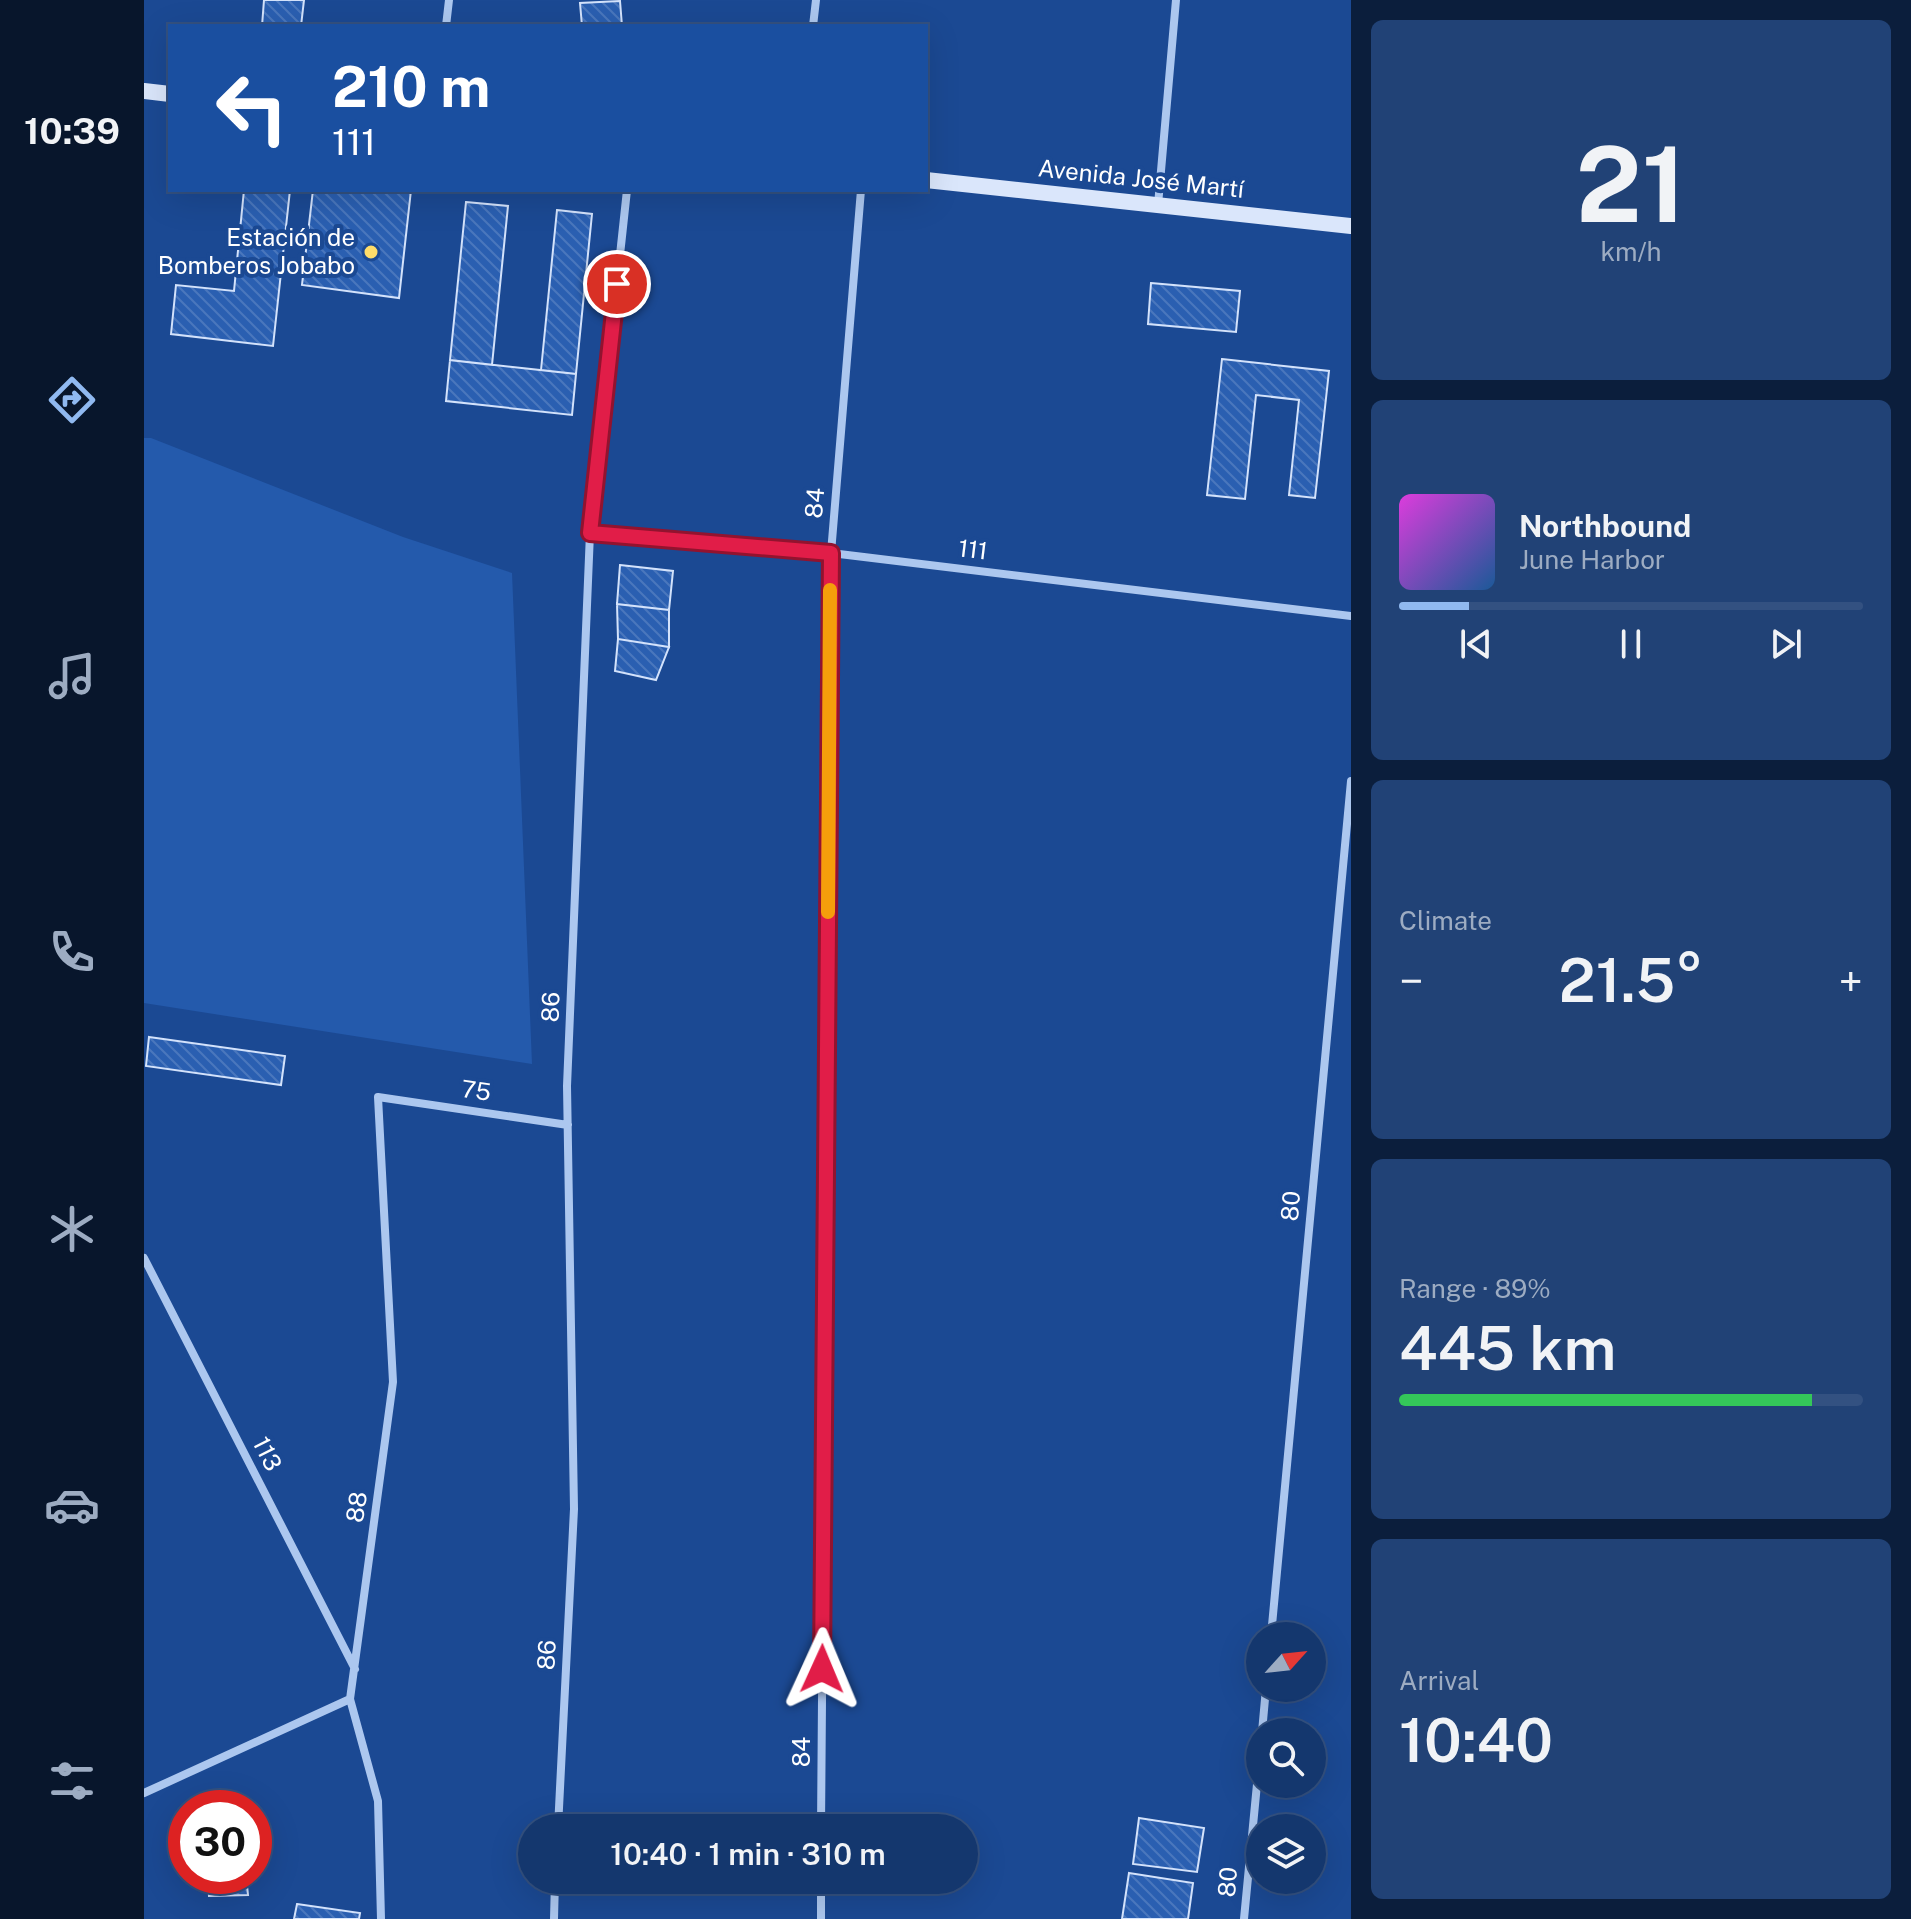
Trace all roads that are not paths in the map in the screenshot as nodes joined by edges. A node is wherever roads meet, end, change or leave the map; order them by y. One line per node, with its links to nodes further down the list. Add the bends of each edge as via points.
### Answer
1 (449, 0): 4 (street)
2 (816, 0): 5 (street)
3 (1176, 0): 11 (street)
4 (446, 24)
5 (813, 24)
6 (144, 91): 7 (main road)
7 (168, 94)
8 (928, 180): 11 (main road, Avenida José Martí)
9 (627, 192): 13 (street, 86)
10 (861, 192): 14 (street, 84)
11 (1158, 205): 12 (main road, Avenida José Martí)
12 (1351, 226)
13 (590, 533): 14 (street, 111); 20 (street, 86)
14 (831, 553): 15 (street, 111); 28 (street, 84)
15 (1351, 616)
16 (1351, 781): 17 (street, 80)
17 (1339, 910): 18 (street); 22 (street, 80)
18 (1351, 911)
19 (378, 1097): 20 (street, 75); 23 (street, 88, via 393,1382)
20 (568, 1125): 27 (street, 86, via 574,1509)
21 (144, 1258): 23 (street, 113)
22 (1272, 1622)
23 (355, 1669): 24 (street, 88)
24 (350, 1699): 25 (street); 31 (street, 88, via 378,1801)
25 (144, 1793)
26 (1256, 1798): 34 (street, 80)
27 (559, 1814)
28 (821, 1814)
29 (555, 1894): 32 (street)
30 (821, 1894): 33 (street)
31 (381, 1919)
32 (554, 1919)
33 (821, 1919)
34 (1244, 1919)

